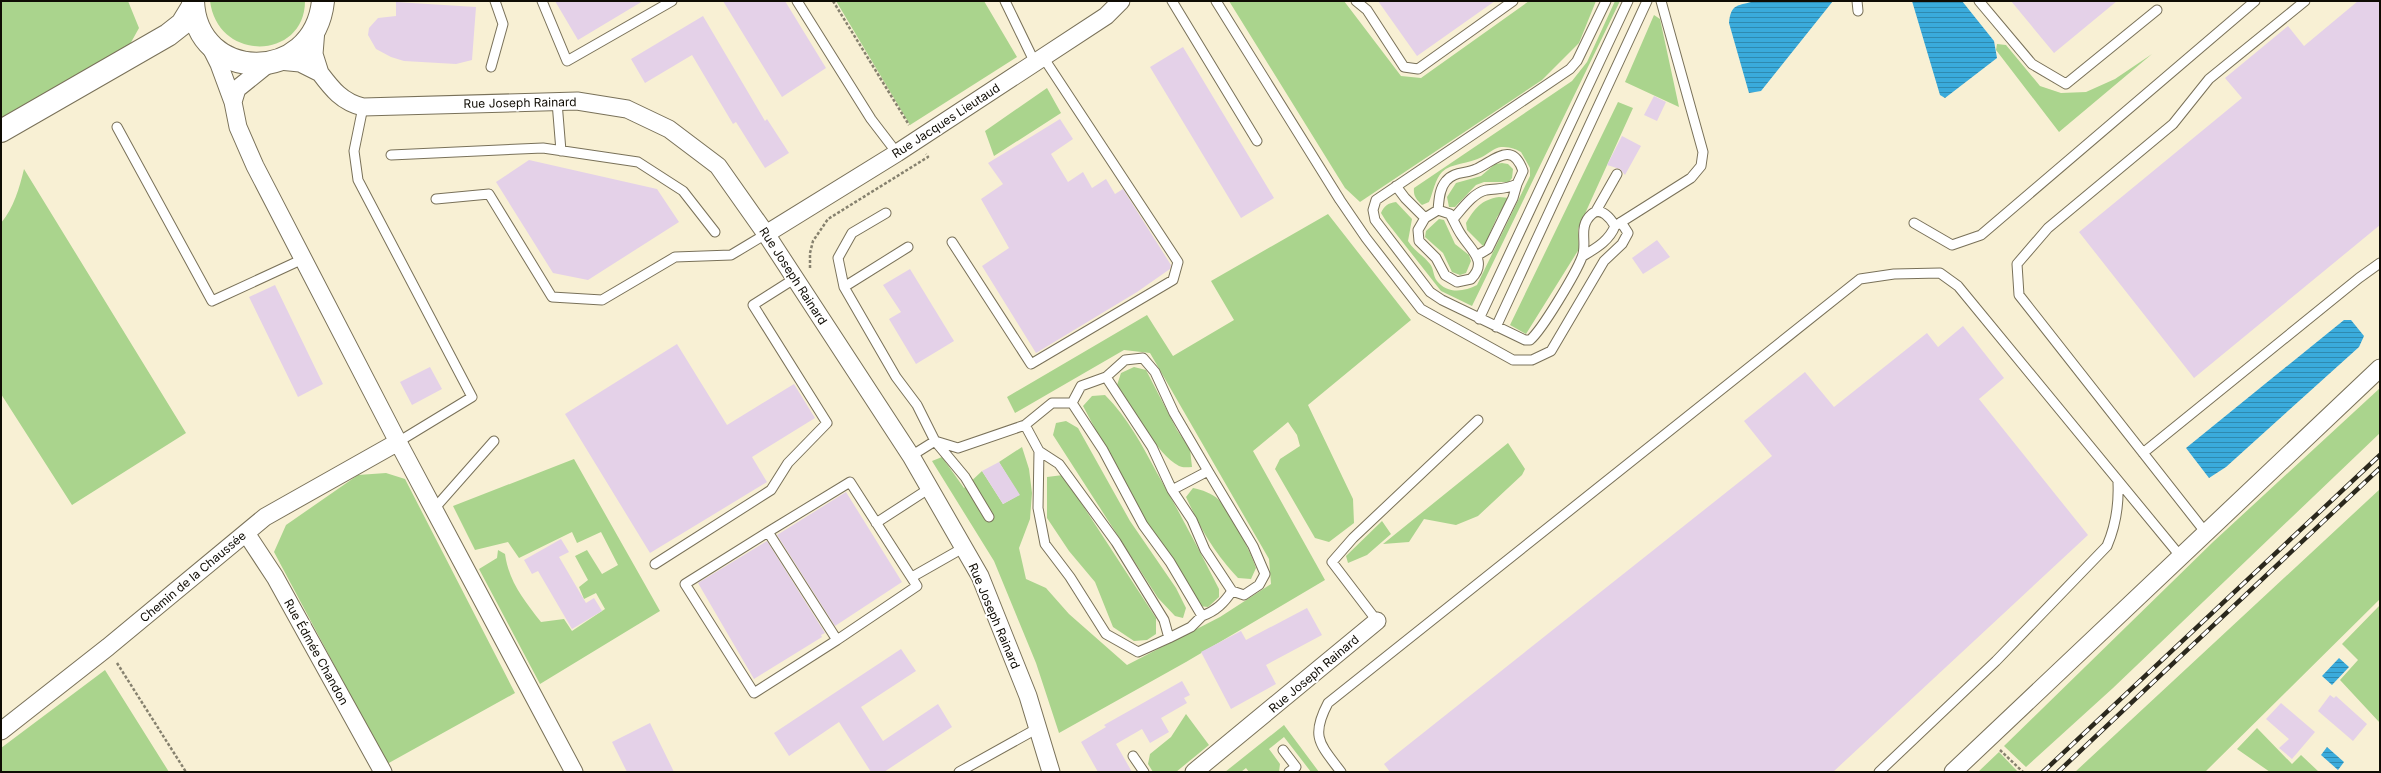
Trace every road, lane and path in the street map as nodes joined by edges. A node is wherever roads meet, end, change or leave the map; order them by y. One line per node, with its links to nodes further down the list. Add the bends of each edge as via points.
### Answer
1 (495, 1): 28 (lane, via 503,24)
2 (542, 1): 3 (lane, via 567,61)
3 (672, 1)
4 (797, 1): 38 (lane, via 871,119)
5 (833, 1): 35 (path)
6 (1005, 1): 26 (lane)
7 (1121, 1): 26 (street, Rue Jacques Lieutaud, via 1106,16)
8 (1172, 1): 36 (lane)
9 (1216, 1): 50 (lane, via 1340,200 1421,309 1513,360 1532,360 1551,351 1604,261 1622,244 1628,233)
10 (1356, 1): 11 (lane, via 1367,10 1404,67 1418,69)
11 (1513, 1)
12 (1606, 1): 42 (lane, via 1577,61 1570,69)
13 (1628, 1): 61 (lane)
14 (1647, 1): 62 (lane)
15 (1661, 1): 50 (lane, via 1703,159 1701,166 1691,178)
16 (1857, 1): 23 (lane)
17 (1979, 1): 21 (lane, via 2032,64 2066,84)
18 (2256, 1): 49 (lane, via 1981,235 1952,245)
19 (2305, 1): 72 (lane, via 2209,79 2174,124 2048,228 2017,264 2019,295)
20 (193, 4): 24 (street, via 182,24); 25 (street)
21 (2157, 10)
22 (322, 11): 27 (street, via 301,48); 29 (street, via 314,54)
23 (1858, 11)
24 (168, 35): 25 (street, via 186,33); 34 (street)
25 (205, 38): 27 (street, via 217,50 241,62); 30 (street, via 219,64)
26 (1039, 60): 38 (street, Rue Jacques Lieutaud); 53 (lane, via 1178,262 1173,280 1031,364)
27 (274, 62): 29 (street, via 300,63); 30 (street, via 237,90)
28 (491, 67)
29 (320, 73): 32 (street, Rue Joseph Rainard, via 335,93 350,104)
30 (232, 102): 57 (street, via 238,127 255,166)
31 (557, 102): 32 (street, Rue Joseph Rainard); 37 (lane); 52 (street, Rue Joseph Rainard, via 577,101 627,109 669,129 718,166)
32 (363, 107): 70 (lane, via 354,151 358,180 472,397)
33 (117, 127): 57 (lane, via 212,301)
34 (1, 131)
35 (912, 131)
36 (1257, 141)
37 (561, 151): 39 (lane, via 543,148); 51 (lane, via 638,162 683,191)
38 (897, 154): 52 (street, Rue Jacques Lieutaud)
39 (391, 155)
40 (1617, 174): 45 (lane)
41 (1517, 184): 44 (lane, via 1522,176 1521,167 1512,157 1500,155 1476,170 1459,172 1449,177 1441,189); 48 (lane, via 1506,189 1484,190 1472,198); 55 (lane, via 1488,250)
42 (1396, 186): 47 (lane); 61 (lane, via 1376,200 1373,210 1376,220 1430,292)
43 (436, 199): 52 (lane, via 489,194 552,297 602,300 675,258 731,255)
44 (1438, 210): 47 (lane); 48 (lane, via 1447,212)
45 (1596, 211): 50 (lane); 56 (lane, via 1586,221 1582,233)
46 (886, 213): 60 (lane, via 852,233 838,258)
47 (1425, 218): 55 (lane, via 1418,230 1419,241 1436,258 1448,279 1463,282 1471,279 1479,265)
48 (1453, 219): 55 (lane)
49 (1914, 223)
50 (1618, 224): 56 (lane, via 1611,235)
51 (715, 232)
52 (766, 234): 59 (street, Rue Joseph Rainard)
53 (952, 242)
54 (908, 247): 60 (lane)
55 (1478, 255)
56 (1583, 256): 62 (lane, via 1535,336 1525,340)
57 (303, 259): 70 (street)
58 (2380, 264): 72 (lane, via 2359,278)
59 (794, 279): 73 (street, Rue Joseph Rainard); 86 (lane, via 753,306 827,423 788,463 771,490)
60 (844, 287): 69 (lane, via 896,377 917,406)
61 (1479, 319): 62 (lane)
62 (1496, 327)
63 (2380, 368): 83 (street)
64 (1106, 377): 65 (lane, via 1081,386); 74 (lane, via 1125,360 1142,358 1155,372 1174,413); 77 (lane, via 1152,447)
65 (1072, 403): 67 (lane, via 1052,403); 89 (lane, via 1102,450 1143,525 1170,562)
66 (1478, 420): 90 (lane, via 1353,538 1332,562)
67 (1025, 426): 69 (lane, via 958,448); 71 (lane)
68 (494, 441): 78 (lane)
69 (935, 441): 73 (lane); 79 (lane, via 965,477)
70 (398, 442): 78 (street); 82 (street, Chemin de la Chaussée, via 265,517)
71 (1039, 451): 91 (lane, via 1059,464 1107,530 1164,620); 91 (lane, via 1038,508 1045,544 1070,577 1106,634 1138,652)
72 (2143, 453): 83 (lane)
73 (911, 456): 76 (street, Rue Joseph Rainard)
74 (1208, 471): 77 (lane); 88 (lane, via 1245,533 1265,574 1259,585 1244,594)
75 (2118, 483): 85 (lane); 107 (lane, via 1958,286 1940,273 1894,274 1860,279 1328,703 1318,722 1320,745); 108 (lane, via 2119,506 2115,527 2107,546 1996,661)
76 (930, 488): 80 (lane); 84 (street, Rue Joseph Rainard)
77 (1172, 490): 88 (lane, via 1192,520 1205,550)
78 (434, 509): 101 (street)
79 (989, 517)
80 (876, 523): 81 (lane, via 850,482); 87 (lane)
81 (768, 532): 92 (lane); 92 (lane, via 685,584 754,693)
82 (246, 533): 93 (street, Chemin de la Chaussée); 100 (street, Rue Édmée Chandon, via 275,577)
83 (2206, 533): 85 (street)
84 (964, 548): 87 (lane); 94 (street, Rue Joseph Rainard, via 980,576 1028,696)
85 (2181, 558): 109 (street)
86 (655, 564)
87 (912, 577): 92 (lane, via 917,586)
88 (1232, 591): 89 (lane, via 1225,603)
89 (1202, 616): 91 (lane, via 1191,627)
90 (1377, 621): 105 (street, Rue Joseph Rainard)
91 (1169, 638)
92 (837, 640)
93 (108, 646): 95 (street, Chemin de la Chaussée); 99 (path)
94 (1038, 728): 102 (lane); 103 (street, Rue Joseph Rainard)
95 (1, 731)
96 (1283, 750): 106 (lane, via 1296,767)
97 (2000, 750): 110 (path)
98 (1133, 756): 104 (lane)
99 (186, 772)
100 (383, 772)
101 (574, 772)
102 (959, 772)
103 (1051, 772)
104 (1144, 772)
105 (1194, 772)
106 (1289, 772)
107 (1341, 772)
108 (1879, 772)
109 (1953, 772)
110 (2023, 772)

